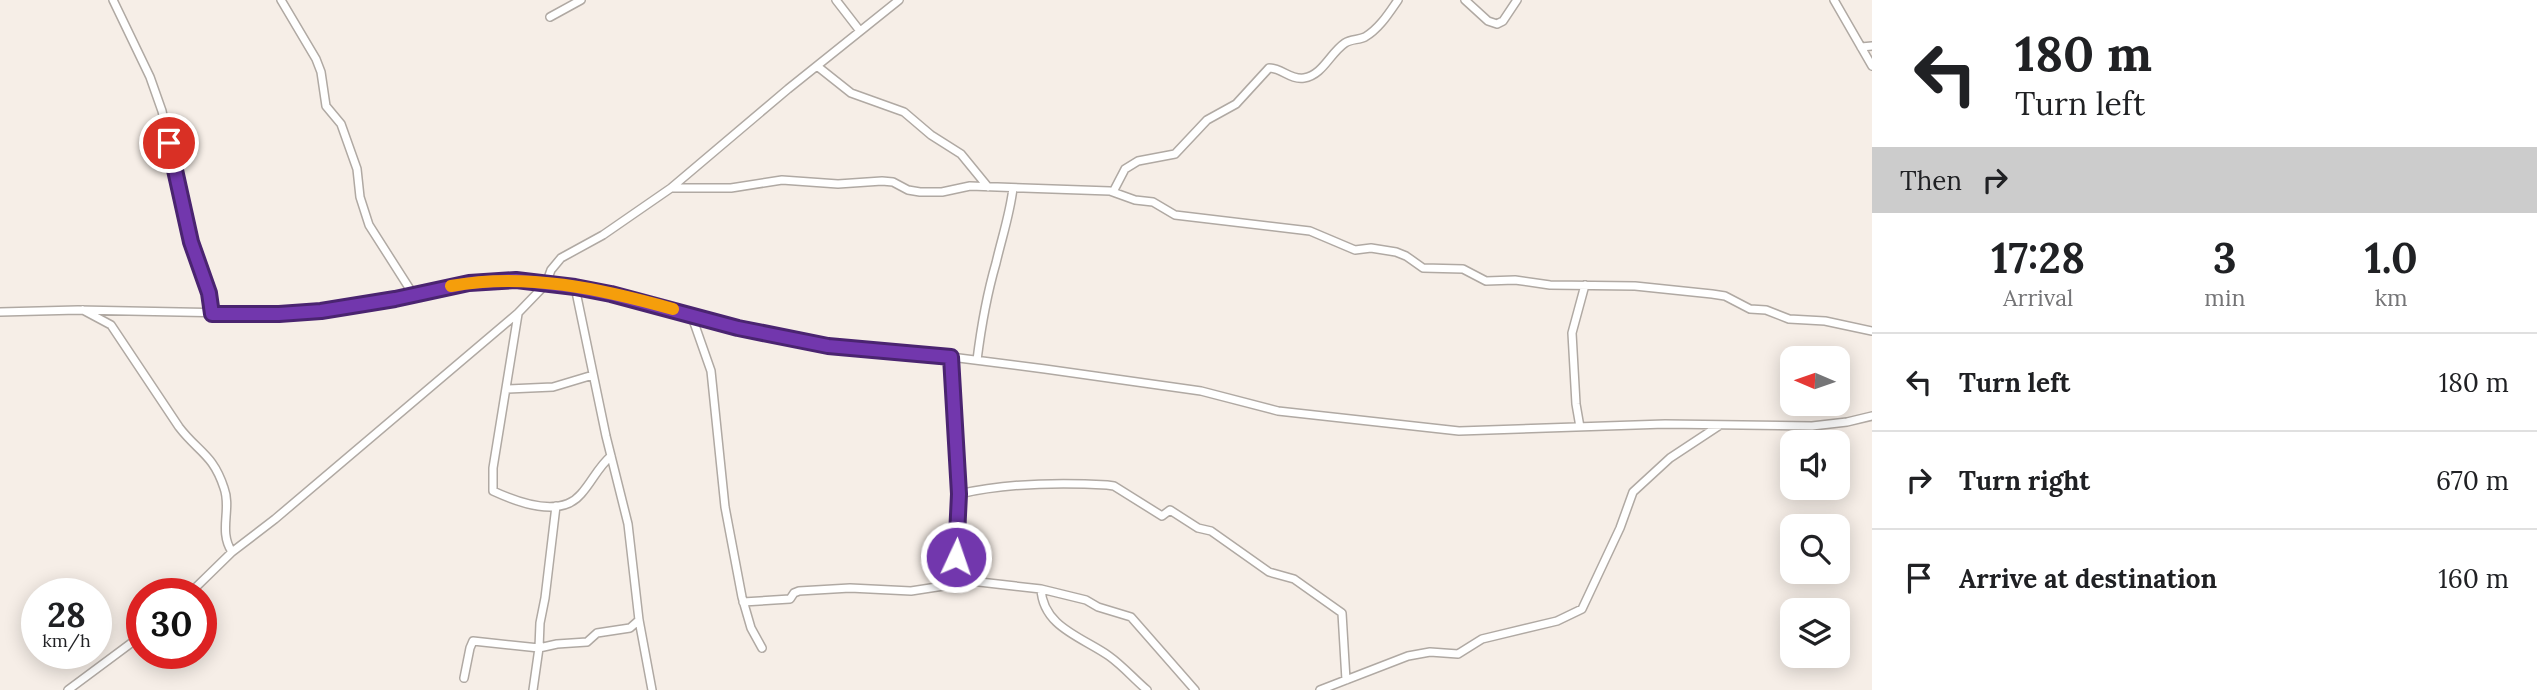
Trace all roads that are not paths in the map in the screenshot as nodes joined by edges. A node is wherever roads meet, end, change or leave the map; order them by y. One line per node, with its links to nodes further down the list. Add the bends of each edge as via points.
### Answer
1 (113, 0): 27 (street, via 162,111)
2 (281, 0): 23 (street, via 316,59 326,106 341,124 355,162 369,225)
3 (581, 0): 10 (street)
4 (836, 0): 11 (street)
5 (899, 0): 11 (street)
6 (1398, 0): 19 (street, via 1370,33 1345,43 1308,78 1269,68 1236,104 1208,120 1175,154 1138,161 1125,169)
7 (1465, 0): 8 (street, via 1497,24)
8 (1517, 0)
9 (1834, 0): 13 (street)
10 (550, 17)
11 (860, 31): 14 (street)
12 (1872, 46): 13 (street)
13 (1861, 47): 15 (street)
14 (817, 66): 16 (street, via 851,93 904,112 961,154); 17 (street)
15 (1872, 66)
16 (988, 187): 17 (street, via 920,192 893,182 782,180 732,188); 18 (street)
17 (671, 188): 20 (street, via 561,258)
18 (1013, 188): 19 (street); 31 (street)
19 (1113, 192): 21 (street, via 1153,202 1175,215 1310,231 1355,250 1396,252 1423,268 1463,269 1486,281)
20 (546, 284): 22 (street); 23 (street, via 484,281); 26 (street)
21 (1585, 285): 29 (street, via 1719,295 1789,319); 36 (street, via 1572,333)
22 (575, 287): 28 (street); 32 (street)
23 (413, 295): 27 (street, via 321,311)
24 (83, 310): 25 (street); 27 (street); 40 (street, via 111,325 179,428 212,460 225,490 224,526)
25 (0, 312)
26 (518, 313): 33 (street); 40 (street)
27 (212, 314)
28 (691, 314): 30 (street, via 828,346); 44 (street, via 711,371 721,479)
29 (1872, 331)
30 (951, 357): 31 (street); 38 (street)
31 (977, 360): 36 (street, via 1201,391 1270,409 1459,431)
32 (593, 375): 33 (street, via 553,387); 37 (street)
33 (507, 389): 39 (street, via 492,488 519,502)
34 (1872, 416): 35 (street, via 1812,426)
35 (1721, 424): 36 (street); 50 (street, via 1670,458 1633,492 1582,609 1557,621 1482,639 1458,654 1408,656)
36 (1580, 427)
37 (611, 456): 39 (street, via 579,497); 45 (street, via 628,524)
38 (959, 494): 42 (street); 50 (street, via 1031,484 1107,485 1162,516 1170,510 1211,531 1269,572 1294,579 1342,613)
39 (556, 506): 47 (street)
40 (232, 552): 41 (street)
41 (205, 578)
42 (953, 579): 43 (street); 44 (street, via 943,588 799,591 790,599)
43 (1041, 589): 54 (street, via 1045,608 1056,622 1109,656); 55 (street, via 1131,617)
44 (743, 602): 48 (street)
45 (639, 620): 47 (street, via 630,628 597,633 587,642); 53 (street)
46 (126, 647): 51 (street)
47 (539, 648): 49 (street, via 473,641); 52 (street)
48 (762, 648)
49 (464, 678)
50 (1346, 680): 56 (street)
51 (68, 690)
52 (533, 690)
53 (652, 690)
54 (1147, 690)
55 (1195, 690)
56 (1320, 690)

